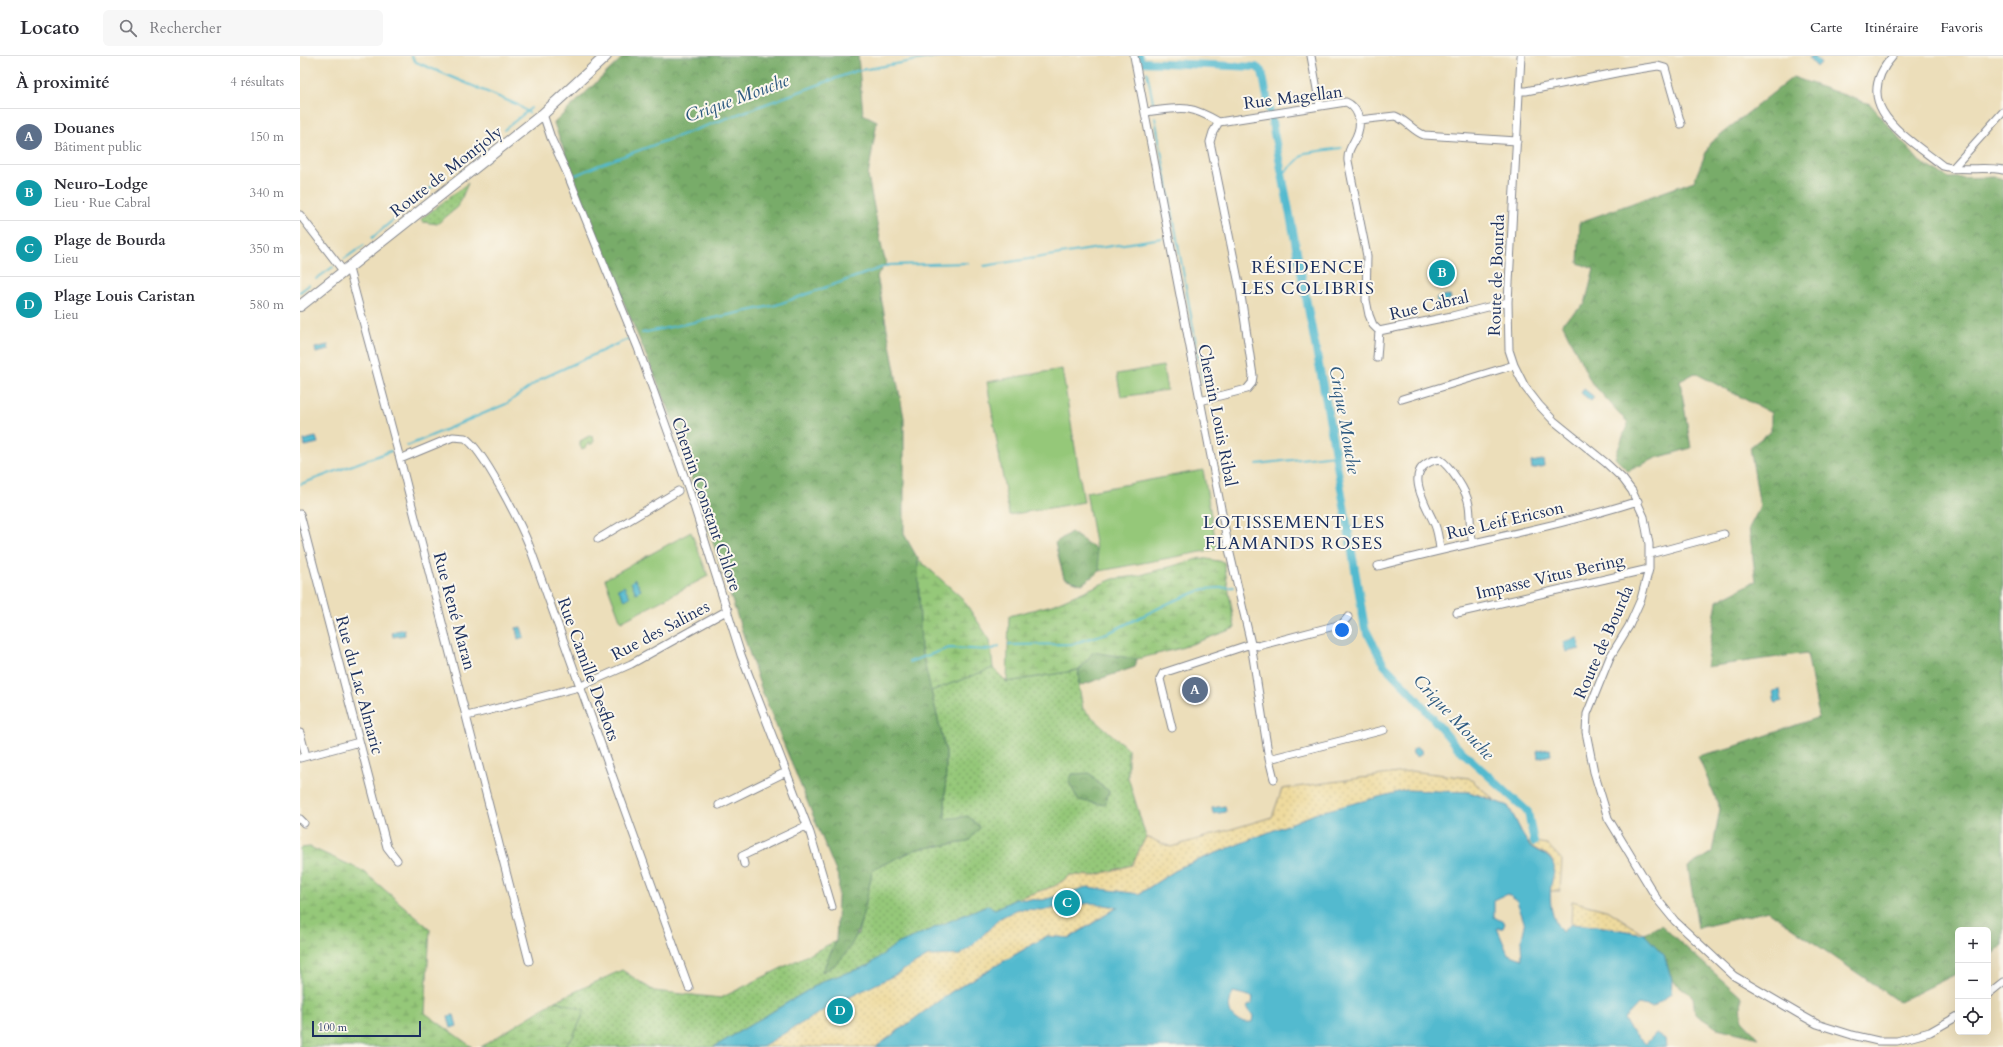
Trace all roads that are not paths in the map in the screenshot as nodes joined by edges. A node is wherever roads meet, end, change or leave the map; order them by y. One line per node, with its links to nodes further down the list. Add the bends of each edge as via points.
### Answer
1 (606, 56): 10 (main road, Route de Montjoly)
2 (1134, 56): 8 (street, Chemin Louis Ribal)
3 (1311, 56): 7 (street)
4 (1521, 56): 6 (street, Route de Bourda)
5 (1893, 56): 15 (street, via 1882,68 1878,78 1878,103 1889,122 1943,166)
6 (1519, 91): 13 (street, via 1658,66 1665,68); 14 (street, Route de Bourda)
7 (1320, 106): 11 (street, Rue Magellan, via 1346,102 1352,105); 12 (street, Rue Magellan)
8 (1145, 112): 12 (street, via 1189,108); 25 (street, Chemin Louis Ribal)
9 (2003, 112): 15 (street)
10 (543, 114): 18 (main road, Route de Montjoly); 37 (street, Chemin Constant Chlore, via 638,348 688,486)
11 (1359, 120): 14 (street, via 1395,116 1424,135); 21 (street, Rue Magellan, via 1358,132 1347,153 1367,256 1367,308 1373,325)
12 (1219, 122): 25 (street, via 1210,142 1240,289 1253,376 1252,383 1247,389)
13 (1681, 124)
14 (1517, 141): 19 (street, Route de Bourda)
15 (1952, 169): 16 (street, via 1989,167)
16 (2003, 170)
17 (300, 215): 18 (street)
18 (346, 271): 20 (main road, Route de Montjoly); 26 (street, Rue René Maran)
19 (1508, 302): 21 (street, Rue Cabral); 23 (street, Route de Bourda, via 1509,350)
20 (300, 306)
21 (1379, 331): 22 (street)
22 (1377, 358)
23 (1514, 365): 24 (street); 28 (street, Route de Bourda, via 1525,387 1554,421 1624,479)
24 (1402, 399)
25 (1200, 401): 40 (street, Chemin Louis Ribal, via 1228,545)
26 (400, 459): 41 (street, Rue Camille Desflots, via 453,437 465,438 472,443 522,528); 42 (street, Rue René Maran)
27 (678, 492): 31 (street)
28 (1638, 501): 32 (street, Rue Leif Ericson, via 1590,516); 34 (street, Route de Bourda, via 1644,517)
29 (300, 514): 46 (street, Rue du Lac Almaric)
30 (1724, 534): 34 (street)
31 (598, 539)
32 (1473, 543): 33 (street, Rue Leif Ericson); 33 (street, via 1469,504 1458,481 1447,464 1439,459 1427,461 1419,471 1419,489 1436,527)
33 (1440, 549): 35 (street, Rue Leif Ericson)
34 (1650, 554): 36 (street, Route de Bourda)
35 (1378, 566)
36 (1649, 569): 38 (street, Impasse Vitus Bering); 60 (street, Route de Bourda, via 1641,599 1629,626 1610,657 1594,692 1587,714 1586,732 1594,772 1608,818 1657,899 1674,921 1734,976 1817,1024 1878,1041 1897,1041 1930,1032)
37 (728, 610): 41 (street, Rue des Salines, via 631,664); 49 (street, Chemin Constant Chlore, via 741,655)
38 (1457, 613)
39 (1348, 618): 40 (street, via 1342,624 1258,646)
40 (1251, 644): 43 (street, via 1163,673 1160,679); 48 (street, Chemin Louis Ribal)
41 (579, 687): 42 (street, Rue des Salines); 58 (street, Rue Camille Desflots)
42 (467, 716): 56 (street, Rue René Maran)
43 (1172, 728)
44 (1384, 730): 48 (street)
45 (300, 733): 47 (street)
46 (359, 742): 47 (street); 53 (street, Rue du Lac Almaric, via 387,847)
47 (303, 757)
48 (1269, 758): 50 (street, Chemin Louis Ribal)
49 (786, 772): 51 (street); 52 (street, Chemin Constant Chlore)
50 (1274, 779)
51 (719, 805)
52 (806, 826): 54 (street, via 742,856); 55 (street, Chemin Constant Chlore)
53 (397, 860)
54 (744, 864)
55 (832, 907)
56 (529, 961)
57 (2003, 982): 59 (street)
58 (689, 988)
59 (1991, 992)
60 (1955, 1018)

